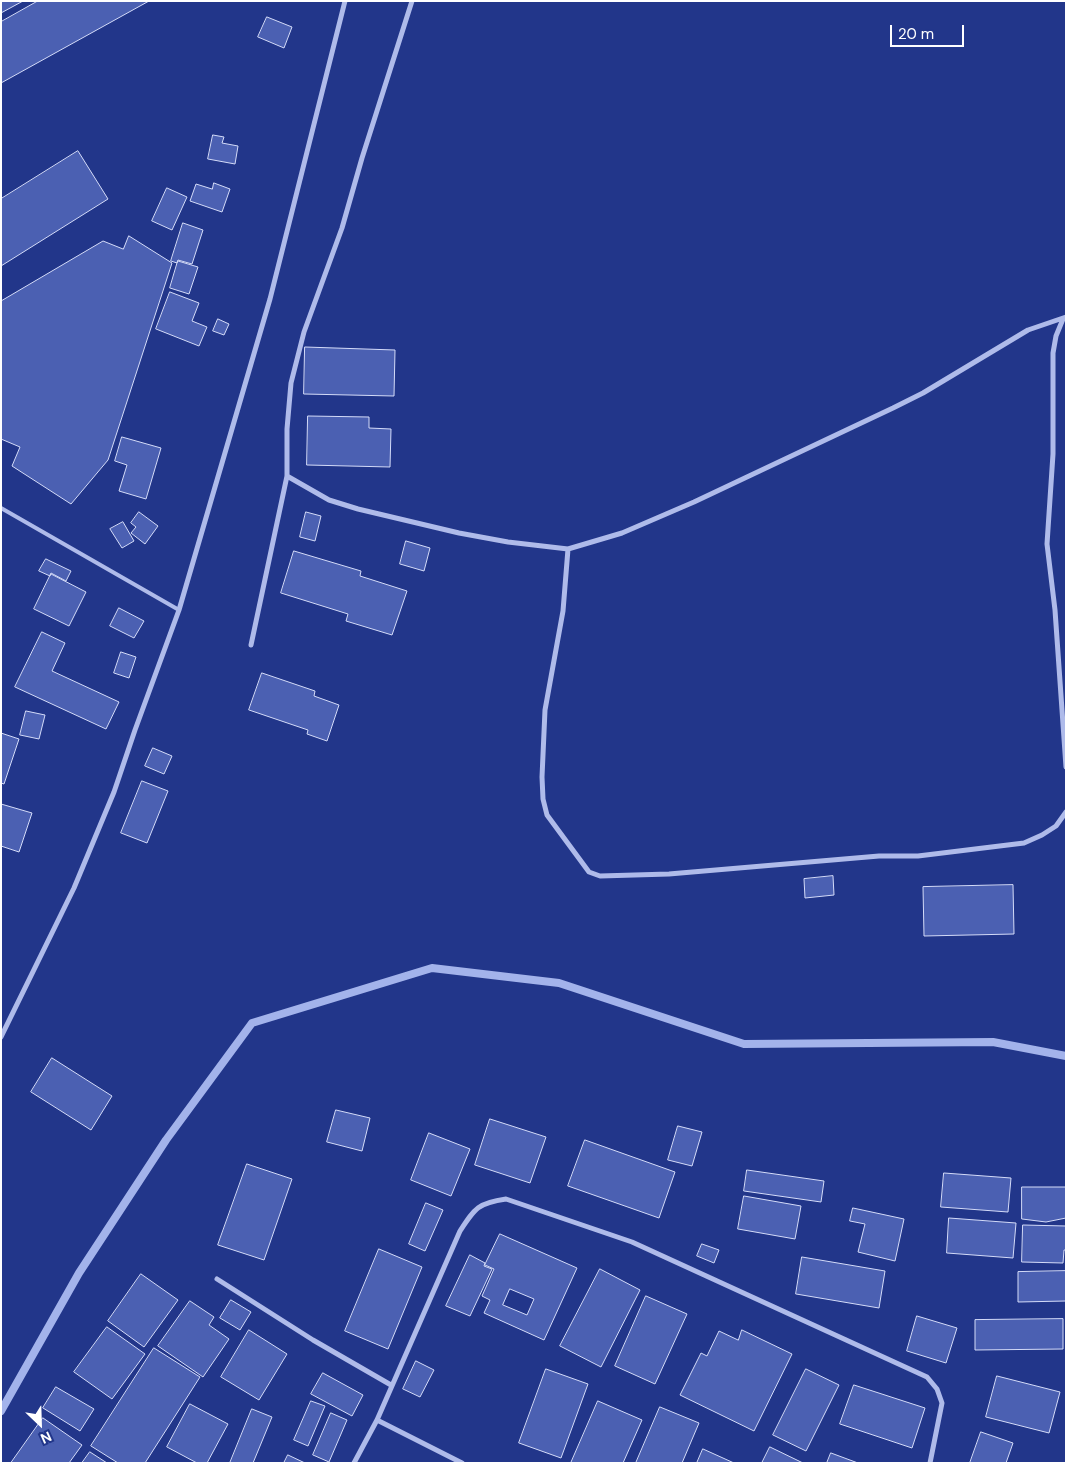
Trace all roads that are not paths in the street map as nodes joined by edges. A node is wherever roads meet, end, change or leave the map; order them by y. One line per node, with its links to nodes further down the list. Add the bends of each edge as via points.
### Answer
1 (346, 1): 7 (street, via 270,299)
2 (412, 1): 4 (street, via 342,228 304,332 291,384)
3 (1064, 318): 6 (street, via 1028,330 893,408 694,502 622,533); 9 (street, via 1053,353 1053,454 1047,544)
4 (287, 476): 6 (street, via 330,500 358,510 458,533); 8 (street)
5 (1, 508): 7 (lane)
6 (568, 549): 10 (street, via 563,611 545,710 543,799 547,815 589,872 600,876 669,874 878,856 918,856 1024,843 1056,826)
7 (179, 610): 11 (street, via 114,792 74,888)
8 (250, 645)
9 (1066, 767)
10 (1066, 812)
11 (1, 1037)
12 (217, 1279): 13 (street)
13 (391, 1385): 14 (street); 17 (street, via 460,1231 473,1210 489,1202 506,1199 632,1242 926,1376 937,1389 942,1403)
14 (377, 1420): 15 (street); 16 (street)
15 (354, 1463)
16 (462, 1463)
17 (930, 1463)

